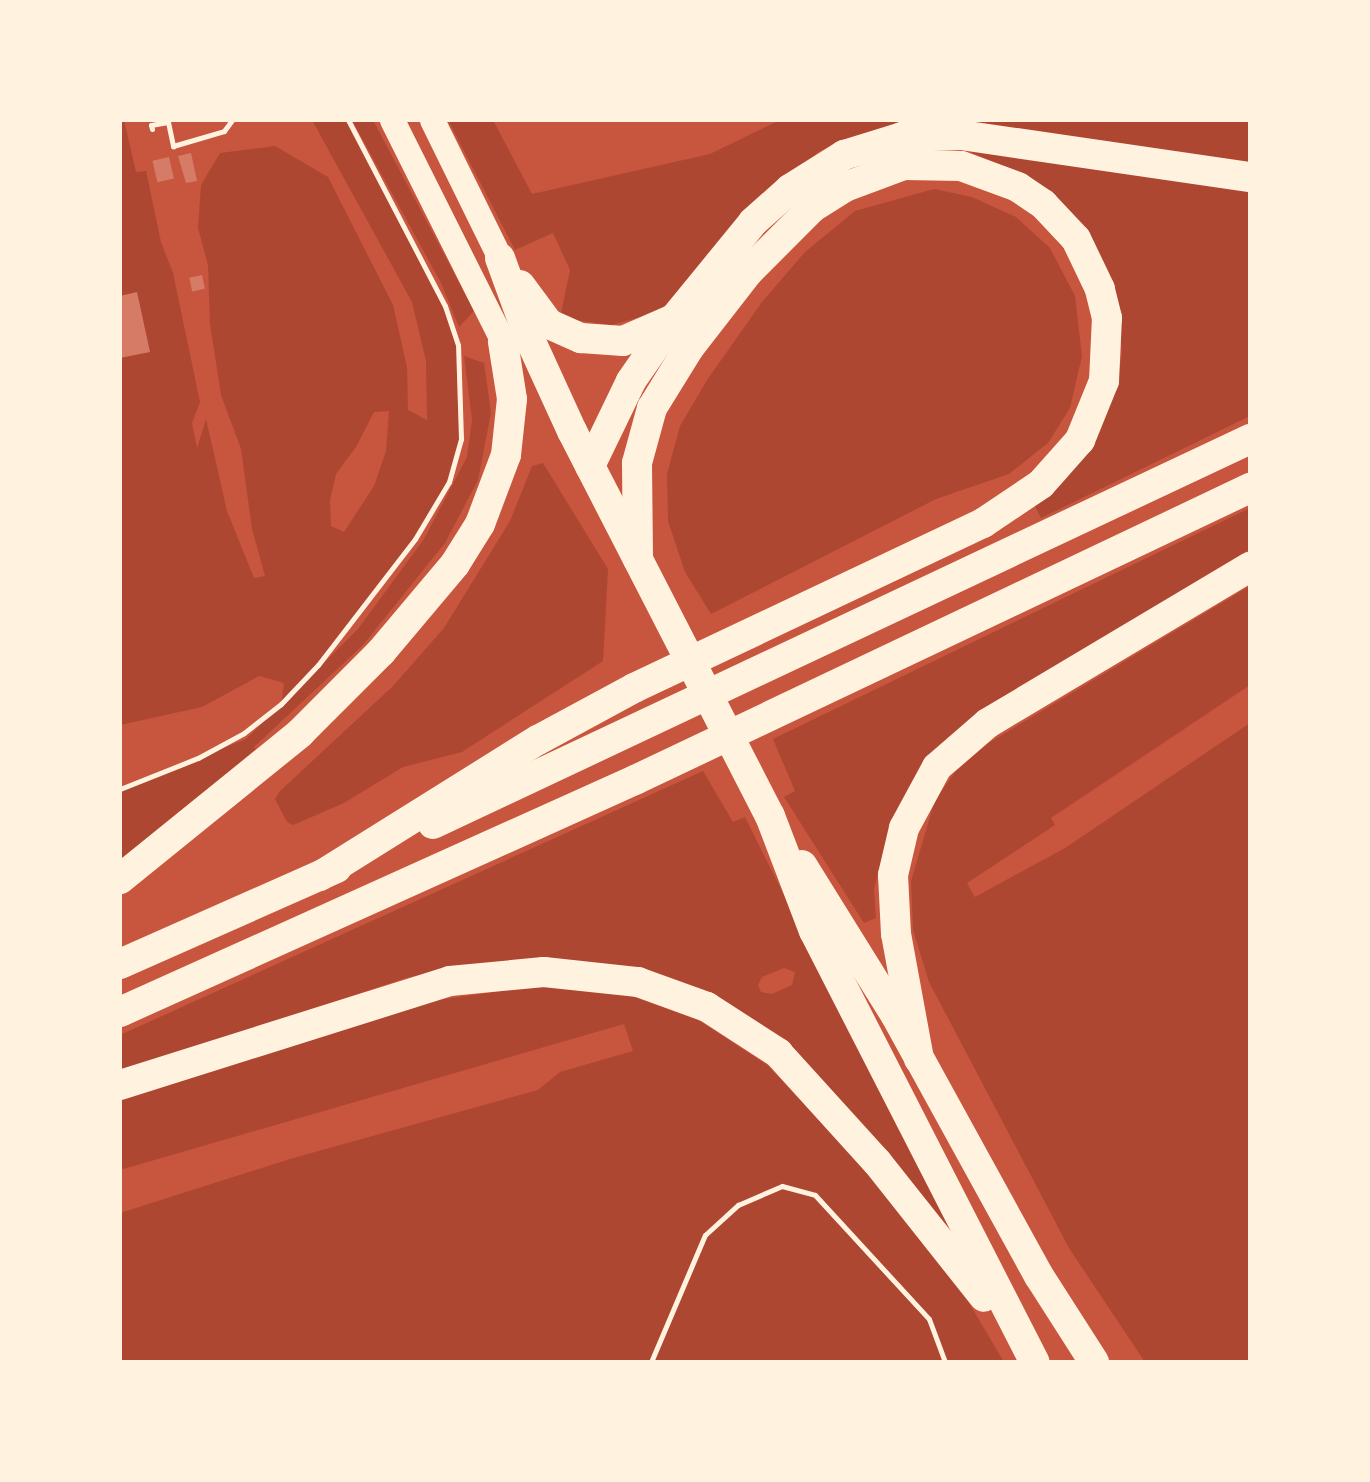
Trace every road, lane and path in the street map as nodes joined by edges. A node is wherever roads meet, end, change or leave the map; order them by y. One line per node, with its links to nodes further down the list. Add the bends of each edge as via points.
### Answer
1 (232, 120): 5 (path, via 224,131 174,146 168,122)
2 (348, 120): 16 (path, via 445,306 458,345 461,439 449,482 415,539 281,704 198,758)
3 (392, 120): 9 (main road)
4 (432, 120): 7 (main road)
5 (152, 129)
6 (1250, 177): 8 (highway, via 994,138 931,135 871,145 818,169 774,202)
7 (500, 258): 8 (highway, via 549,324 564,333 624,341); 10 (highway)
8 (674, 319): 12 (highway, via 631,381)
9 (504, 342): 10 (highway); 19 (highway, via 512,399 506,455 480,524 454,564 381,652 300,733)
10 (572, 431): 12 (highway)
11 (1250, 439): 18 (highway)
12 (590, 466): 14 (highway)
13 (1250, 488): 21 (highway, via 635,780)
14 (638, 559): 17 (highway); 18 (highway, via 637,463 652,408 748,272 812,208 845,187 904,165 961,166 1018,186 1076,239 1107,318 1106,366 1080,440 1040,484 982,522 586,714)
15 (1250, 567): 22 (highway, via 988,723 937,767 915,800 893,874 896,934)
16 (120, 789)
17 (765, 806): 22 (highway); 24 (highway, via 814,931)
18 (320, 876): 20 (highway)
19 (120, 879)
20 (120, 964)
21 (120, 1012)
22 (919, 1059): 27 (highway)
23 (120, 1085): 24 (highway, via 450,981 544,972 638,982 707,1008 778,1053 877,1162)
24 (1032, 1358)
25 (651, 1362): 26 (path, via 704,1235 738,1205 782,1186 815,1195 828,1209 928,1319)
26 (945, 1362)
27 (1094, 1362)

